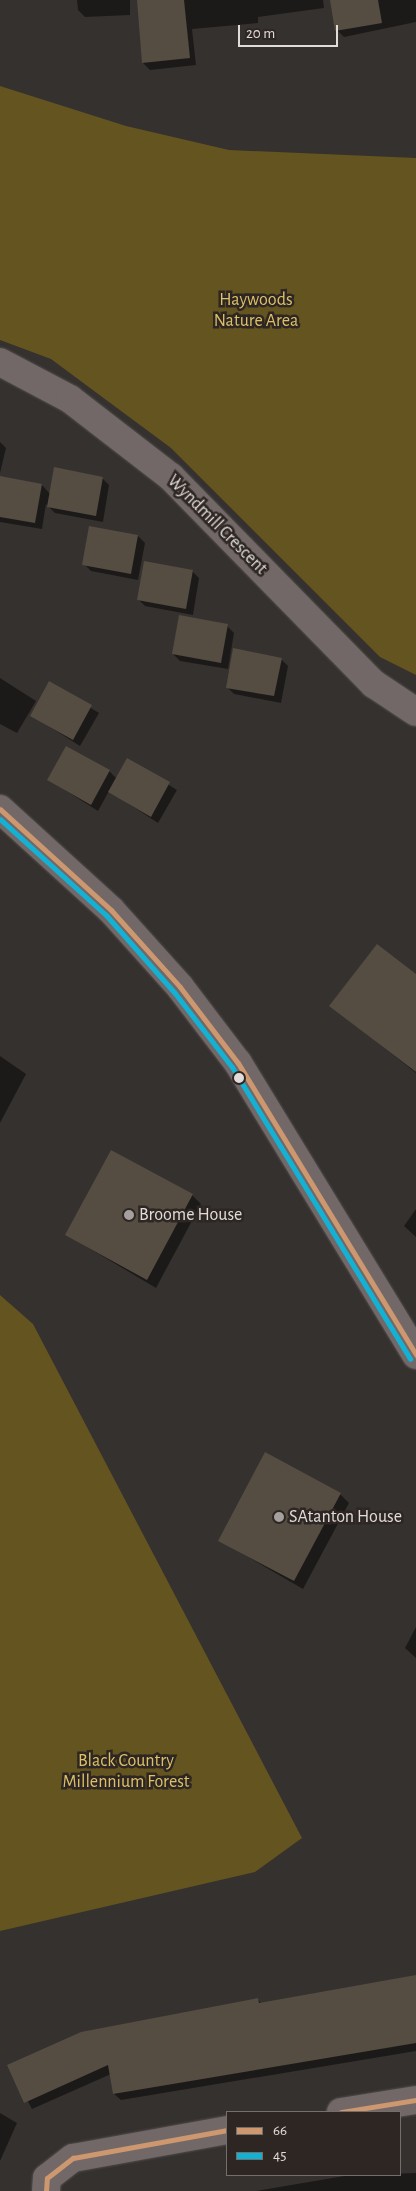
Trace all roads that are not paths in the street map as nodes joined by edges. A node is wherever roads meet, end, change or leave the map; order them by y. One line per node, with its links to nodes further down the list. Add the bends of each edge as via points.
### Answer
1 (0, 362): 2 (street, Wyndmill Crescent, via 70,399 171,477 374,684)
2 (416, 712)
3 (0, 809): 4 (street, via 111,910 180,987 238,1063)
4 (416, 1355)
5 (416, 2100): 6 (street)
6 (346, 2111)
7 (226, 2130): 8 (street, via 74,2158 48,2178)
8 (46, 2191)

